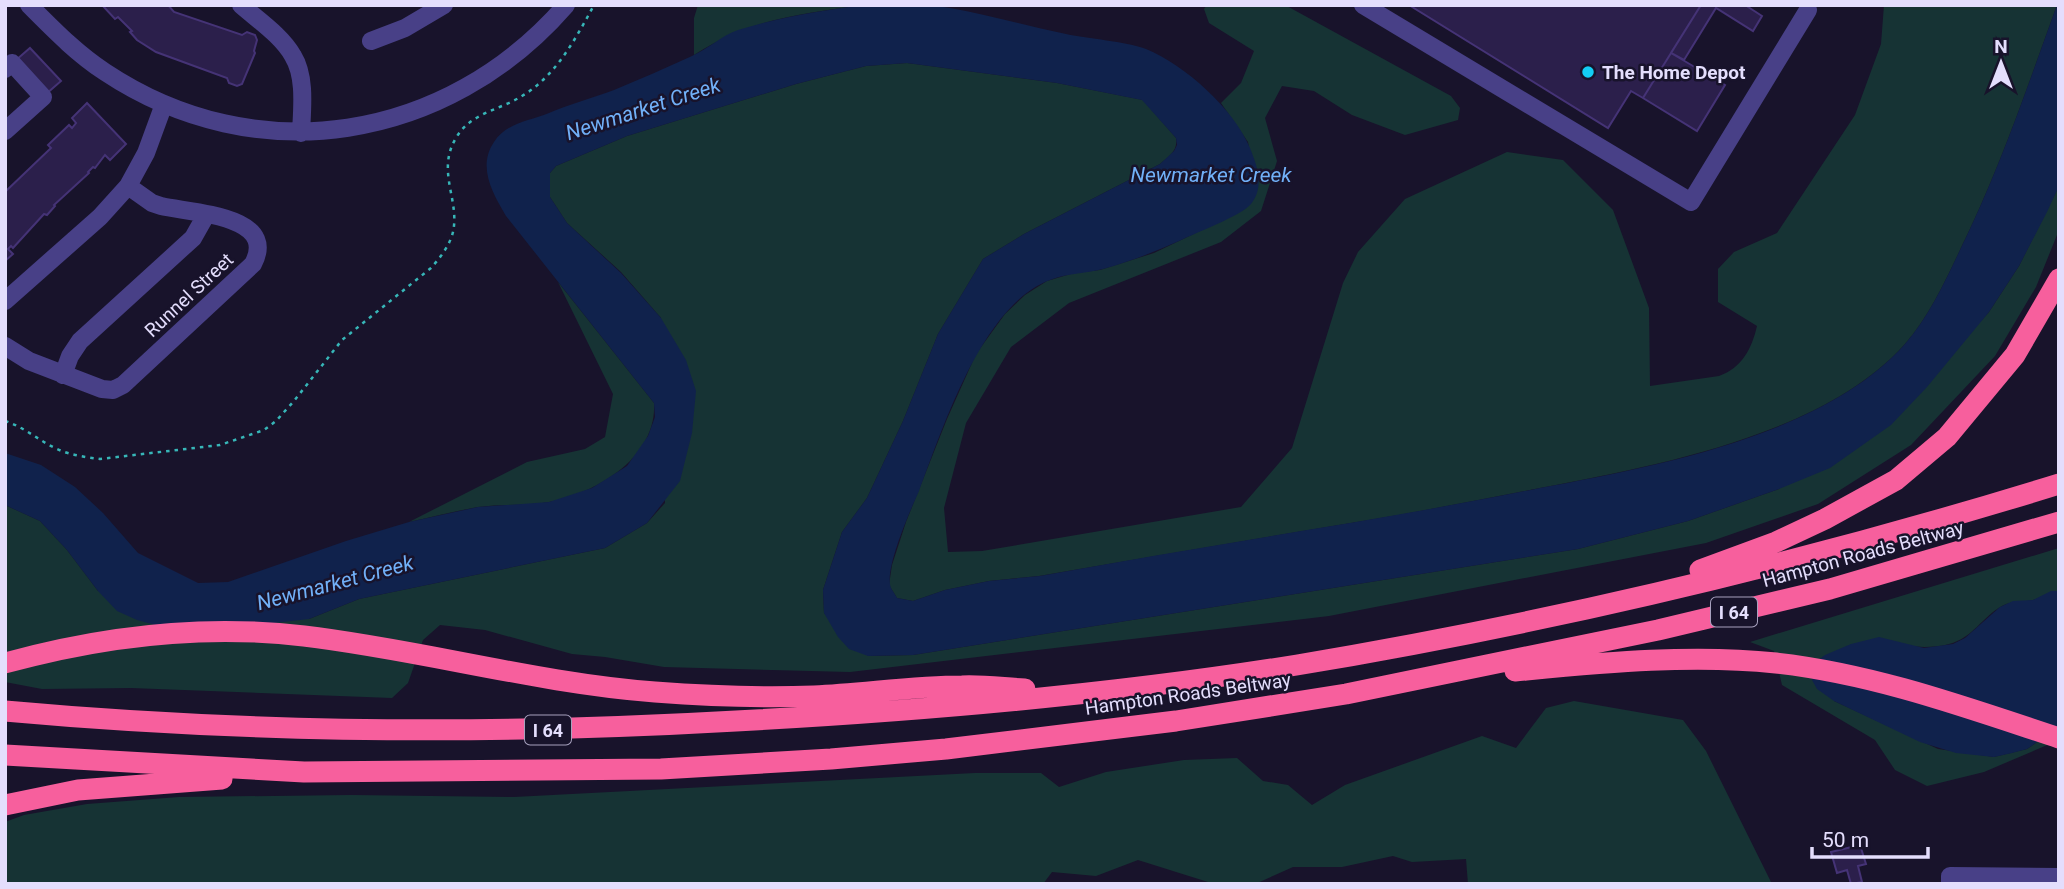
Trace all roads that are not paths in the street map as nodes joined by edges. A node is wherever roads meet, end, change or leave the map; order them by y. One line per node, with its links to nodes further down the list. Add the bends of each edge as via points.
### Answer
1 (29, 5): 9 (street, via 69,45 106,73)
2 (242, 5): 11 (street, via 295,60 301,88)
3 (444, 5): 7 (street)
4 (1363, 5): 6 (street, via 1691,201)
5 (560, 7): 11 (street, via 515,56 451,95 374,123)
6 (1806, 7)
7 (371, 41)
8 (5, 69): 10 (street, via 12,63 43,97)
9 (164, 104): 11 (street, via 224,124); 12 (street)
10 (5, 131)
11 (301, 133)
12 (128, 186): 13 (street, Runnel Street, via 152,203); 15 (street)
13 (206, 215): 17 (street, via 192,238 80,341); 17 (street, Runnel Street, via 237,222 254,233 258,252 249,269 118,388 102,389)
14 (2059, 279): 20 (highway, via 2015,355 1947,437 1896,480 1776,542)
15 (5, 301)
16 (5, 346): 17 (street, Runnel Street)
17 (63, 374)
18 (2059, 484): 20 (highway, Hampton Roads Beltway / I 64, via 1828,551)
19 (2059, 522): 22 (highway, Hampton Roads Beltway / I 64, via 1740,611)
20 (1601, 606): 23 (highway, Hampton Roads Beltway / I 64, via 1293,666)
21 (5, 663): 23 (highway, via 98,641 218,632 303,636 607,687 696,695 812,696 962,685)
22 (1405, 681): 25 (highway, via 1623,661 1752,662 1876,680); 27 (highway, Hampton Roads Beltway / I 64, via 1176,721 831,759 661,769)
23 (1090, 693): 24 (highway, I 64, via 908,711 543,730 219,726)
24 (5, 711)
25 (2059, 738)
26 (5, 755): 27 (highway, I 64)
27 (304, 772): 28 (highway, via 78,790)
28 (5, 805)
29 (2059, 877): 30 (street)
30 (1993, 880): 31 (street, via 1950,876)
31 (1950, 884)

